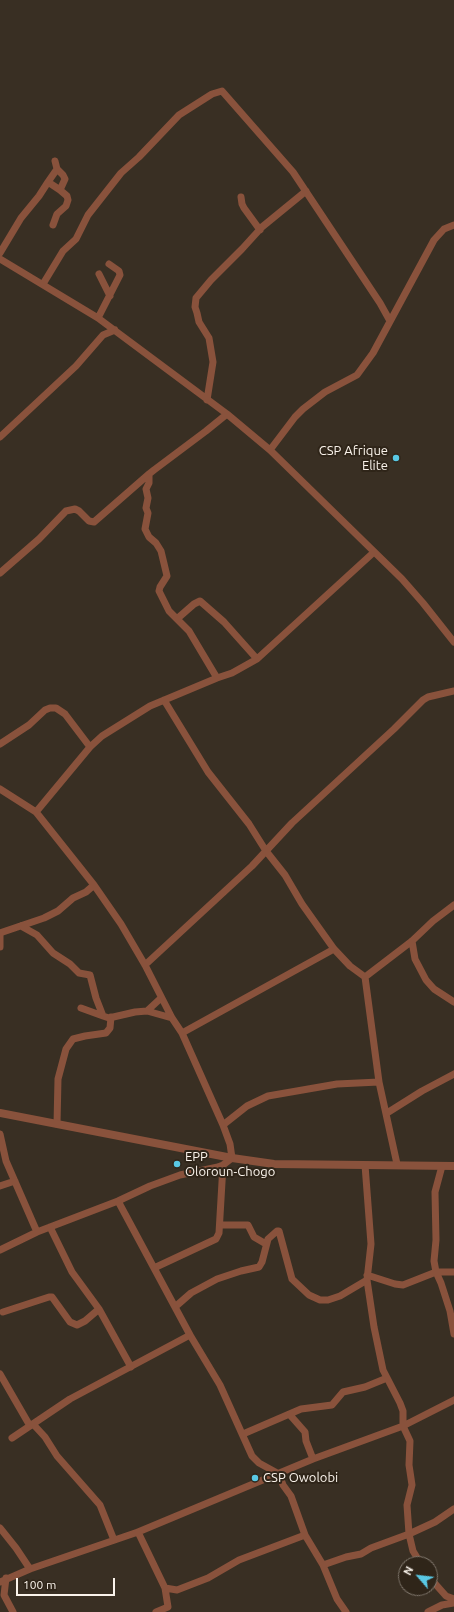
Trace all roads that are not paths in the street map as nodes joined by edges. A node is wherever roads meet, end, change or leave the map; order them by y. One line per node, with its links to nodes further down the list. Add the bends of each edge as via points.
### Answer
1 (55, 161): 2 (street)
2 (57, 169): 3 (street); 4 (street, via 65,179)
3 (48, 182): 4 (street); 10 (street)
4 (60, 190): 7 (street, via 68,200 66,206 57,214)
5 (306, 191): 9 (street); 14 (street, via 293,172 224,92 220,91 179,115 121,173 88,215 76,239 63,251); 17 (street)
6 (241, 197): 9 (street, via 244,208)
7 (53, 225)
8 (454, 225): 17 (street, via 444,229 434,240)
9 (260, 230): 19 (street, via 196,298 195,307 199,322 209,338 213,362)
10 (0, 253)
11 (0, 259): 14 (street)
12 (109, 264): 15 (street, via 119,271 120,275)
13 (99, 274): 15 (street)
14 (43, 284): 16 (street)
15 (110, 296): 16 (street)
16 (98, 318): 18 (street)
17 (390, 320): 22 (street, via 373,353 357,375 325,392 303,409)
18 (115, 330): 19 (street); 21 (street, via 103,335 76,366)
19 (207, 400): 20 (street)
20 (227, 414): 22 (street); 23 (street)
21 (0, 437)
22 (270, 450): 24 (street)
23 (149, 474): 25 (street, via 94,522 75,509 66,511 39,540); 26 (street, via 145,529 161,551 167,576 159,591 169,610)
24 (374, 552): 27 (street, via 402,579); 28 (street)
25 (0, 573)
26 (178, 618): 28 (street, via 194,604 202,602 224,622); 29 (street, via 189,631)
27 (454, 642)
28 (257, 660): 29 (street)
29 (216, 678): 31 (street)
30 (454, 691): 36 (street, via 423,700 292,823)
31 (164, 700): 33 (street, via 102,736); 36 (street, via 208,772 249,824)
32 (0, 744): 33 (street, via 29,725 45,710 56,708 65,714)
33 (90, 747): 35 (street)
34 (0, 789): 35 (street)
35 (36, 812): 37 (street)
36 (266, 851): 43 (street); 44 (street)
37 (94, 884): 39 (street, via 58,911); 44 (street)
38 (454, 905): 41 (street, via 433,920)
39 (22, 926): 40 (street); 50 (street, via 37,935 53,953 70,964 78,973 90,975)
40 (0, 933): 42 (street)
41 (412, 941): 45 (street); 47 (street, via 415,959 426,980 434,989)
42 (0, 947)
43 (334, 949): 45 (street, via 350,966); 53 (street)
44 (145, 965): 46 (street)
45 (365, 976): 55 (street)
46 (161, 998): 49 (street); 52 (street)
47 (454, 1002)
48 (81, 1008): 50 (street)
49 (147, 1011): 51 (street); 52 (street)
50 (103, 1016): 51 (street)
51 (111, 1017): 58 (street, via 110,1028 106,1033 73,1039 66,1049 58,1079)
52 (172, 1018): 53 (street)
53 (182, 1033): 59 (street)
54 (454, 1074): 57 (street)
55 (379, 1082): 57 (street); 59 (street, via 337,1084 268,1096 247,1106)
56 (0, 1113): 58 (street)
57 (387, 1113): 63 (street)
58 (57, 1124): 62 (street)
59 (223, 1126): 62 (street)
60 (0, 1134): 61 (street)
61 (2, 1151): 68 (street)
62 (232, 1158): 64 (street); 65 (street, via 274,1164)
63 (397, 1164): 65 (street); 66 (street)
64 (223, 1165): 70 (street, via 172,1178); 71 (street)
65 (365, 1165): 79 (street, via 370,1244)
66 (442, 1166): 67 (street); 77 (street, via 435,1192)
67 (454, 1166)
68 (15, 1181): 69 (street); 73 (street)
69 (0, 1186)
70 (118, 1202): 72 (street); 76 (street)
71 (220, 1225): 74 (street, via 248,1225 254,1237); 76 (street, via 216,1239)
72 (50, 1228): 73 (street); 81 (street, via 72,1272)
73 (37, 1232): 75 (street)
74 (266, 1244): 79 (street, via 271,1235 279,1231 292,1279 309,1295 320,1300 340,1296); 80 (street, via 262,1262 258,1267 217,1279 190,1293)
75 (0, 1250)
76 (154, 1268): 80 (street)
77 (436, 1272): 78 (street); 79 (street, via 403,1285); 83 (street, via 450,1311)
78 (454, 1272)
79 (367, 1278): 87 (street, via 374,1327)
80 (175, 1307): 84 (street)
81 (99, 1309): 82 (street, via 77,1325 70,1322 49,1297); 85 (street)
82 (4, 1312)
83 (454, 1334)
84 (190, 1335): 85 (street); 92 (street, via 220,1385)
85 (131, 1366): 90 (street, via 70,1399)
86 (0, 1374): 90 (street)
87 (387, 1378): 89 (street, via 343,1392 332,1405 301,1409); 91 (street, via 402,1411)
88 (454, 1400): 91 (street)
89 (290, 1415): 92 (street); 94 (street, via 304,1432)
90 (32, 1425): 93 (street); 101 (street, via 45,1437 57,1456 100,1505)
91 (403, 1426): 94 (street); 99 (street, via 411,1447 409,1465 412,1485 407,1505)
92 (244, 1434): 95 (street, via 252,1456)
93 (12, 1438)
94 (313, 1460): 95 (street)
95 (278, 1474): 98 (street); 100 (street, via 295,1504)
96 (454, 1509): 99 (street)
97 (0, 1528): 104 (street)
98 (138, 1532): 101 (street); 107 (street)
99 (409, 1534): 102 (street); 103 (street, via 361,1554)
100 (305, 1535): 103 (street); 107 (street, via 239,1560 208,1578 176,1590)
101 (114, 1540): 104 (street)
102 (416, 1556)
103 (323, 1565): 113 (street, via 337,1599)
104 (30, 1569): 105 (street)
105 (3, 1580): 108 (street)
106 (438, 1587): 109 (street, via 446,1596)
107 (164, 1588): 112 (street, via 168,1607)
108 (2, 1593): 111 (street)
109 (454, 1599)
110 (454, 1603): 114 (street, via 442,1605)
111 (13, 1612)
112 (156, 1612)
113 (346, 1612)
114 (428, 1612)

